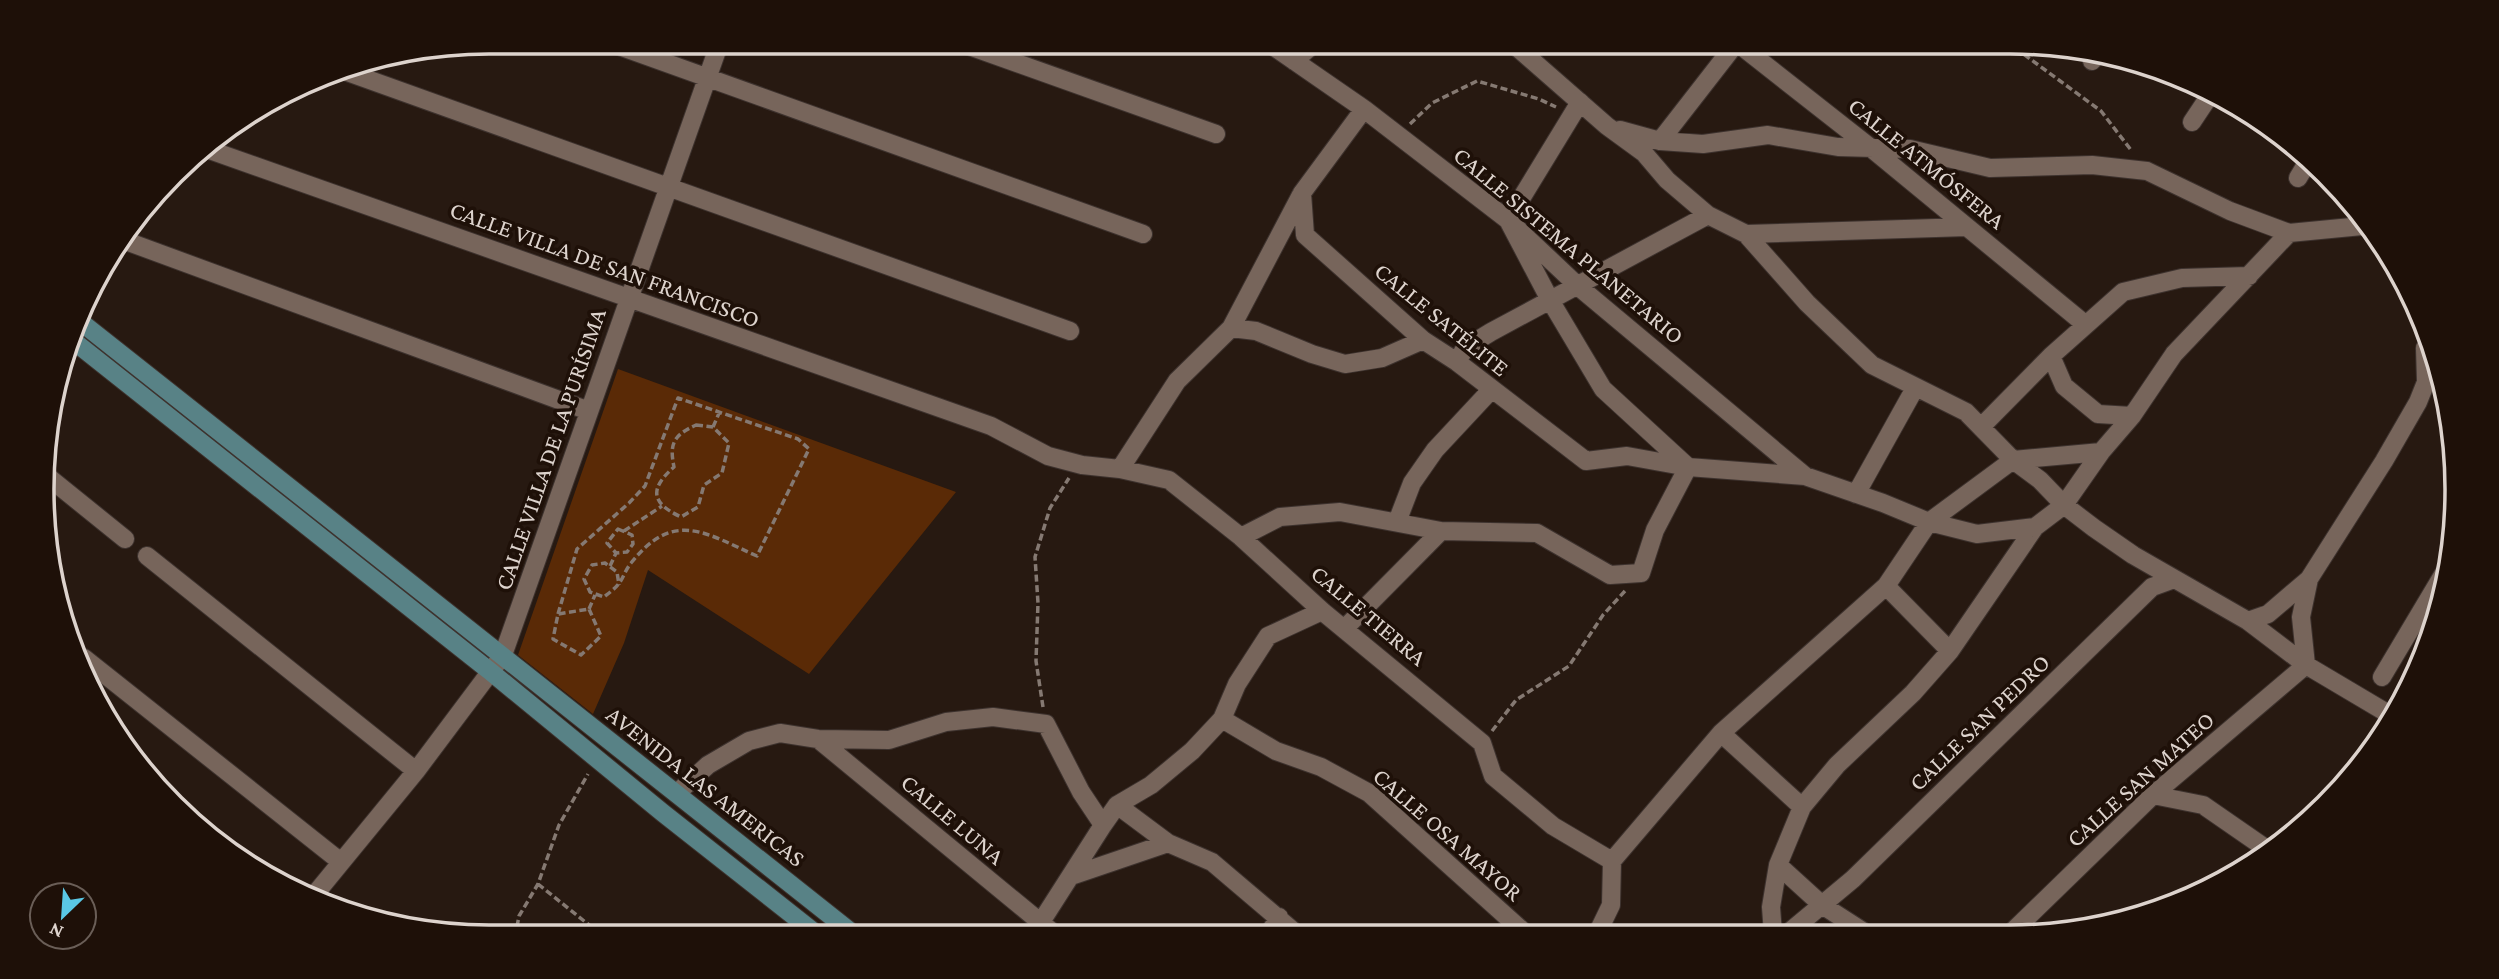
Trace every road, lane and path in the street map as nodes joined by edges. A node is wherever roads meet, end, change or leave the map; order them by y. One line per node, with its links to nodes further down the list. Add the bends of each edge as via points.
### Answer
1 (642, 54): 12 (street)
2 (716, 54): 12 (street, CALLE VILLA DE LA PURÍSIMA)
3 (992, 54): 18 (street)
4 (1284, 54): 10 (street, CALLE SISTEMA PLANETARIO)
5 (1302, 54): 10 (street)
6 (1523, 54): 14 (street)
7 (1728, 54): 20 (street)
8 (1752, 54): 21 (street, CALLE ATMÓSFERA)
9 (2024, 55): 23 (path, via 2101,111)
10 (1294, 61): 15 (street, CALLE SISTEMA PLANETARIO)
11 (356, 75): 24 (street)
12 (707, 77): 24 (street, CALLE VILLA DE LA PURÍSIMA); 31 (street)
13 (2206, 101): 16 (street)
14 (1576, 108): 17 (street); 19 (path, via 1477,81 1432,103); 27 (street)
15 (1364, 109): 19 (street, CALLE SISTEMA PLANETARIO); 25 (street)
16 (2192, 122)
17 (1606, 126): 20 (street); 26 (street, via 1644,153)
18 (1216, 134)
19 (1398, 135): 27 (street, CALLE SISTEMA PLANETARIO)
20 (1660, 141): 21 (street, via 1703,144 1768,135)
21 (1871, 148): 23 (street, via 1910,149 1990,167 2092,165); 28 (street, CALLE ATMÓSFERA)
22 (215, 152): 36 (street, CALLE VILLA DE SAN FRANCISCO)
23 (2147, 171): 30 (street)
24 (668, 188): 36 (street, CALLE VILLA DE LA PURÍSIMA); 41 (street)
25 (1302, 194): 40 (street); 42 (street, CALLE SATÉLITE, via 1305,235)
26 (1708, 215): 32 (street); 35 (street)
27 (1508, 220): 35 (street, CALLE SISTEMA PLANETARIO); 37 (street)
28 (1967, 227): 32 (street); 38 (street, CALLE ATMÓSFERA)
29 (2356, 227): 30 (street)
30 (2289, 233): 34 (street)
31 (1143, 234)
32 (1746, 234): 47 (street, via 1807,303 1872,365)
33 (131, 243): 49 (street)
34 (2249, 276): 38 (street, via 2182,278 2123,292); 51 (street, via 2174,354)
35 (1579, 287): 37 (street); 60 (street, CALLE SISTEMA PLANETARIO)
36 (628, 299): 49 (street, CALLE VILLA DE LA PURÍSIMA); 52 (street, CALLE VILLA DE SAN FRANCISCO)
37 (1550, 300): 46 (street, via 1465,348); 58 (street, via 1603,389)
38 (2086, 325): 44 (street)
39 (86, 326): 90 (street, AVENIDA LAS AMERICAS)
40 (1231, 328): 42 (street, via 1256,331 1345,364 1382,358); 59 (street, via 1177,380)
41 (1070, 331)
42 (1423, 340): 46 (street, CALLE SATÉLITE)
43 (79, 345): 93 (street, AVENIDA LAS AMERICAS)
44 (2051, 356): 51 (street, via 2064,386 2098,414); 54 (street)
45 (2425, 361): 77 (street, via 2426,382 2418,402)
46 (1457, 362): 48 (street, CALLE SATÉLITE)
47 (1915, 388): 54 (street, via 1966,412); 62 (street)
48 (1492, 390): 58 (street, CALLE SATÉLITE, via 1586,461 1627,456); 65 (street, via 1435,450 1412,483)
49 (589, 411): 90 (street, CALLE VILLA DE LA PURÍSIMA)
50 (720, 411): 53 (path); 78 (path, via 798,439 809,449 757,556 704,533 674,530 649,542); 84 (path, via 678,398 645,486 577,549)
51 (2132, 416): 55 (street)
52 (991, 426): 57 (street, CALLE TIERRA, via 1048,456)
53 (713, 427): 64 (path, via 696,425 679,433 670,450 674,467 662,477 656,491); 64 (path, via 729,443 722,473 704,485 698,507 681,517)
54 (1981, 427): 56 (street)
55 (2101, 452): 56 (street); 63 (street)
56 (2013, 460): 63 (street); 66 (street)
57 (1082, 465): 59 (street, CALLE TIERRA); 97 (path, via 1076,467 1050,509 1035,557 1036,661)
58 (1688, 467): 60 (street); 75 (street, via 1655,530)
59 (1120, 469): 70 (street, CALLE TIERRA, via 1169,480)
60 (1805, 476): 62 (street)
61 (54, 482): 71 (street)
62 (1856, 494): 66 (street)
63 (2064, 505): 67 (street); 76 (street)
64 (662, 506): 68 (path)
65 (1398, 522): 69 (street); 70 (street, via 1340,512 1280,517)
66 (1929, 522): 67 (street, via 1978,534); 79 (street)
67 (2035, 527): 89 (street)
68 (624, 531): 72 (path, via 618,529 607,543); 72 (path, via 632,535 633,544 627,552)
69 (1441, 531): 75 (street, via 1538,533 1609,575); 86 (street)
70 (1241, 537): 83 (street, CALLE TIERRA)
71 (125, 539)
72 (616, 553): 74 (path)
73 (147, 556): 102 (street)
74 (610, 566): 78 (path, via 617,572); 80 (path, via 592,565 584,579)
75 (1641, 573): 100 (path, via 1604,615 1569,666 1516,699)
76 (2174, 579): 85 (street); 116 (street, CALLE SAN PEDRO, via 2152,587)
77 (2309, 579): 85 (street, via 2268,614); 92 (street, via 2301,617)
78 (619, 585): 80 (path, via 604,597)
79 (1886, 586): 89 (street); 98 (street)
80 (595, 594): 82 (path)
81 (2432, 594): 87 (street)
82 (589, 609): 84 (path); 84 (path, via 601,636 581,654 552,639)
83 (1322, 611): 86 (street, CALLE TIERRA); 96 (street, via 1268,636 1237,684)
84 (558, 614)
85 (2248, 621): 92 (street)
86 (1345, 628): 100 (street, CALLE TIERRA)
87 (2409, 633): 88 (street); 94 (street)
88 (2418, 639)
89 (1950, 651): 106 (street, via 1913,693 1836,765)
90 (503, 655): 93 (street, CALLE VILLA DE LA PURÍSIMA); 103 (street, AVENIDA LAS AMERICAS)
91 (90, 663): 111 (street)
92 (2306, 665): 95 (street); 104 (street, CALLE SAN MATEO)
93 (491, 672): 101 (street, AVENIDA LAS AMERICAS); 102 (street, CALLE VILLA DE LA PURÍSIMA)
94 (2382, 677)
95 (2384, 711)
96 (1222, 719): 105 (street, via 1151,785); 126 (street, CALLE OSA MAYOR, via 1276,751 1321,767 1370,793)
97 (1046, 724): 99 (street, via 993,717 946,722 889,740); 107 (street, via 1080,792)
98 (1721, 733): 106 (street); 110 (street)
99 (818, 738): 103 (street, via 780,733 749,741 708,765); 122 (street, CALLE LUNA)
100 (1482, 743): 110 (street, via 1493,776 1553,826)
101 (596, 759): 114 (path, via 559,825); 120 (street, AVENIDA LAS AMERICAS)
102 (416, 771): 111 (street, CALLE VILLA DE LA PURÍSIMA)
103 (677, 793): 121 (street, AVENIDA LAS AMERICAS)
104 (2153, 795): 109 (street, via 2203,805); 131 (street, CALLE SAN MATEO)
105 (1118, 805): 107 (street); 108 (street)
106 (1802, 807): 112 (street)
107 (1103, 825): 113 (street)
108 (1168, 843): 113 (street); 117 (street, via 1212,862)
109 (2260, 845)
110 (1612, 861): 127 (street, via 1611,905)
111 (341, 862): 115 (street, CALLE VILLA DE LA PURÍSIMA)
112 (1778, 865): 116 (street); 128 (street)
113 (1071, 876): 123 (street)
114 (538, 884): 118 (path); 119 (path)
115 (319, 890)
116 (1822, 905): 129 (street, CALLE SAN PEDRO); 130 (street)
117 (1279, 917): 124 (street); 125 (street)
118 (517, 925)
119 (589, 925)
120 (805, 925)
121 (842, 925)
122 (1031, 925)
123 (1039, 925)
124 (1274, 925)
125 (1287, 925)
126 (1516, 925)
127 (1601, 925)
128 (1772, 925)
129 (1798, 925)
130 (1853, 925)
131 (2020, 925)

